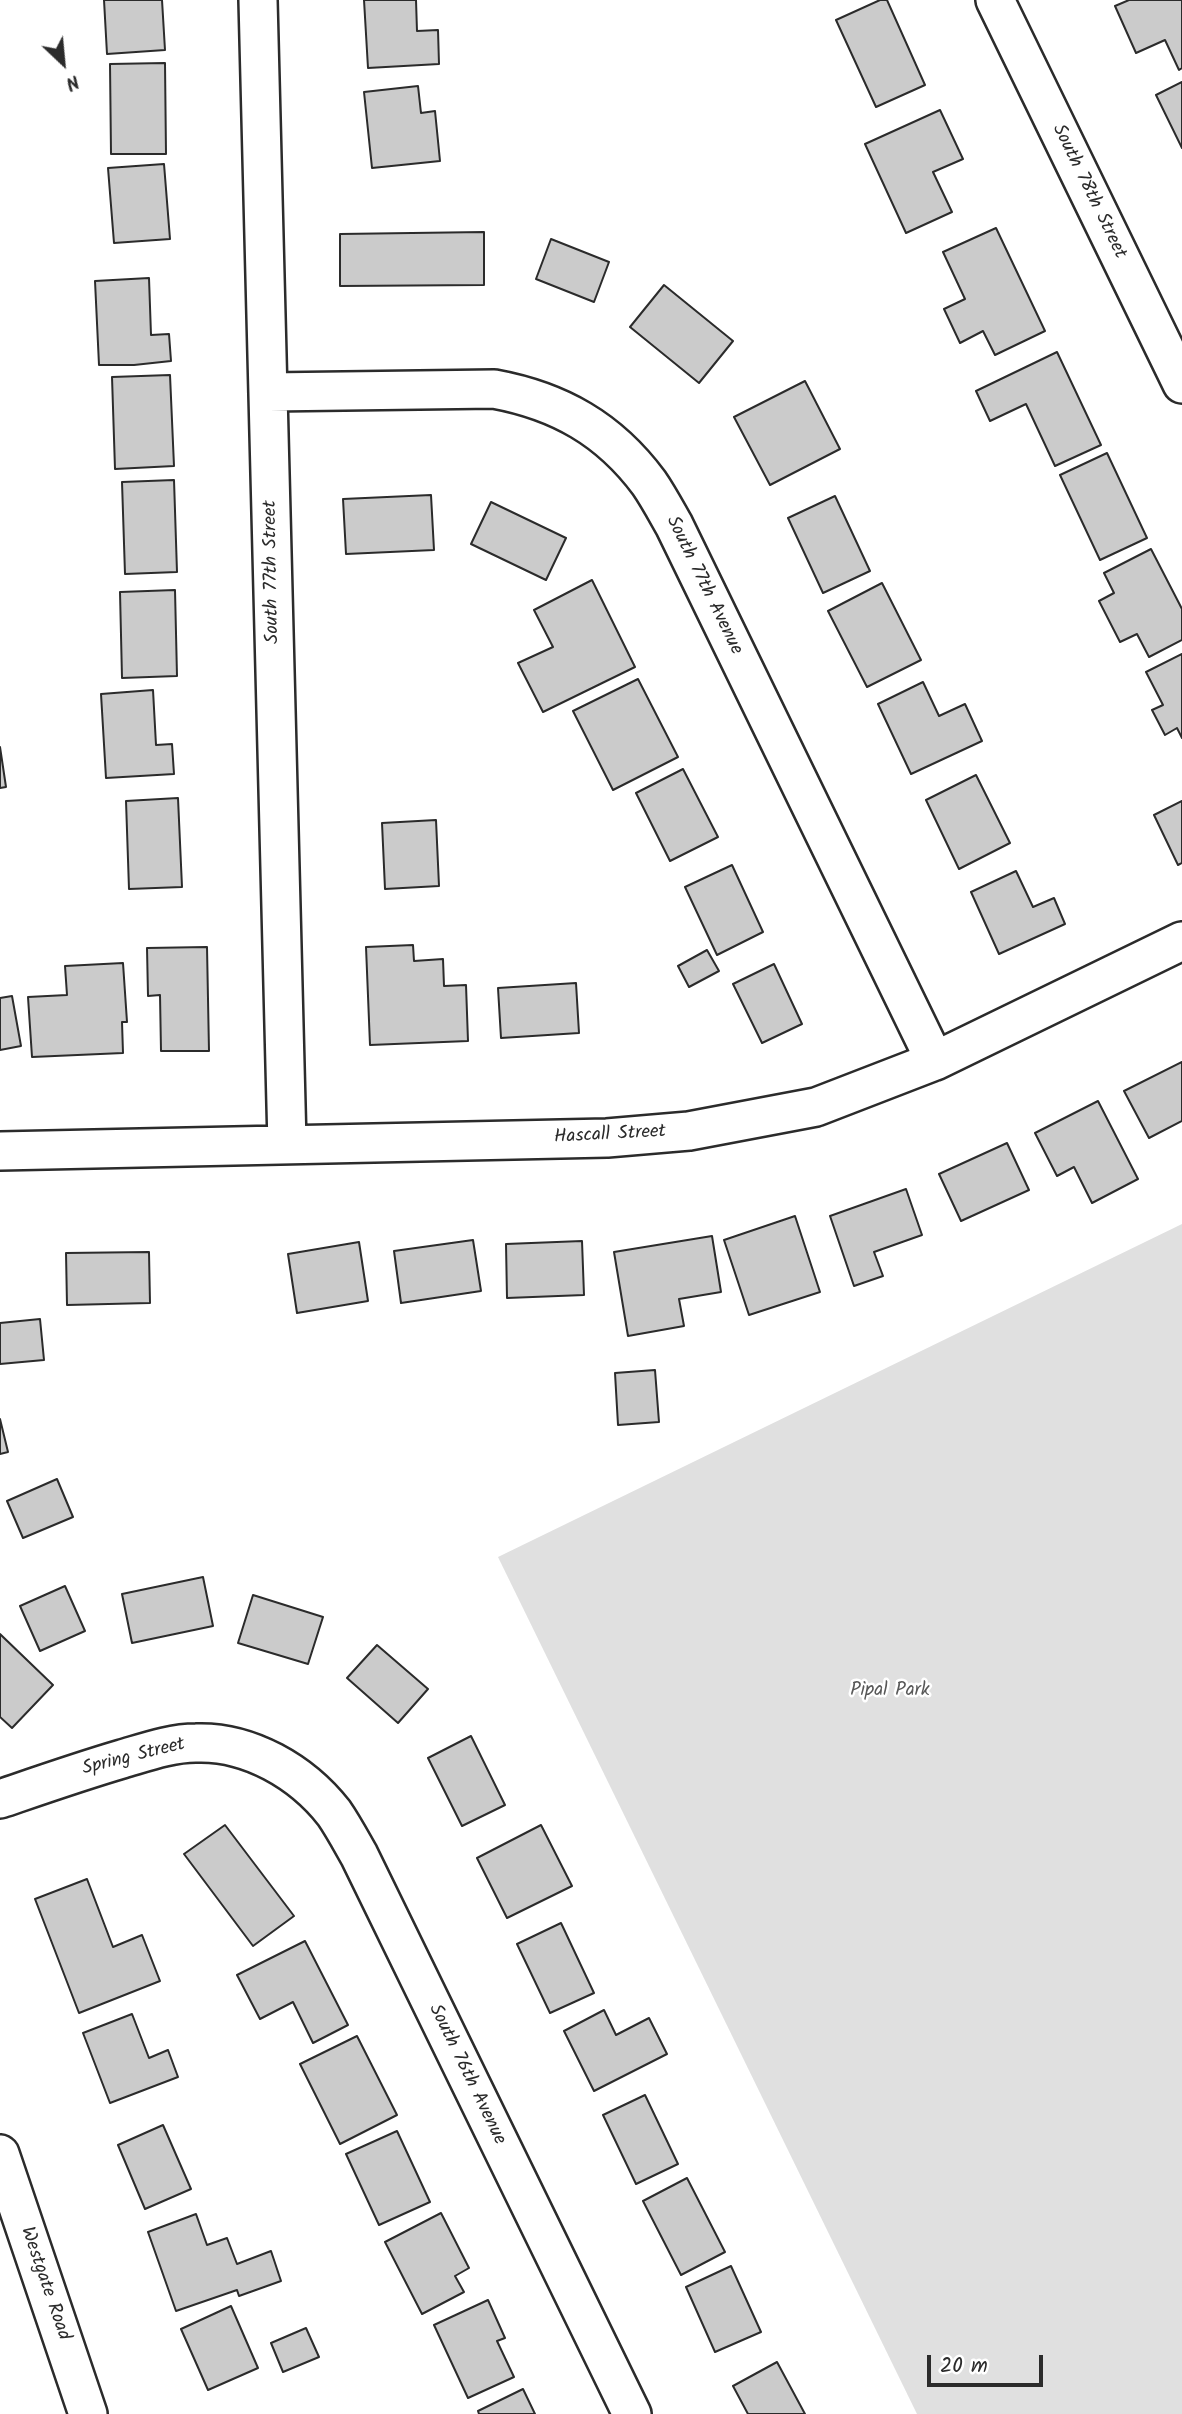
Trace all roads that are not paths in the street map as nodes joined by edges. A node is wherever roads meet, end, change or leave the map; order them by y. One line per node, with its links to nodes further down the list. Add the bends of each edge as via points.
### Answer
1 (258, 0): 4 (street, South 77th Street)
2 (995, 0): 3 (street, South 78th Street)
3 (1182, 384)
4 (269, 392): 6 (street, South 77th Avenue, via 494,390 524,395 567,411 624,452 674,525); 7 (street, South 77th Street)
5 (1182, 941): 6 (street, Hascall Street)
6 (935, 1061): 7 (street, Hascall Street, via 816,1107 689,1131 607,1138)
7 (287, 1144): 8 (street, Hascall Street)
8 (0, 1151)
9 (270, 1760): 10 (street, Spring Street, via 241,1749 197,1742 162,1747); 13 (street, South 76th Avenue, via 311,1788 334,1814 359,1855)
10 (0, 1799)
11 (0, 2154): 12 (street, Westgate Road)
12 (88, 2414)
13 (632, 2414)

